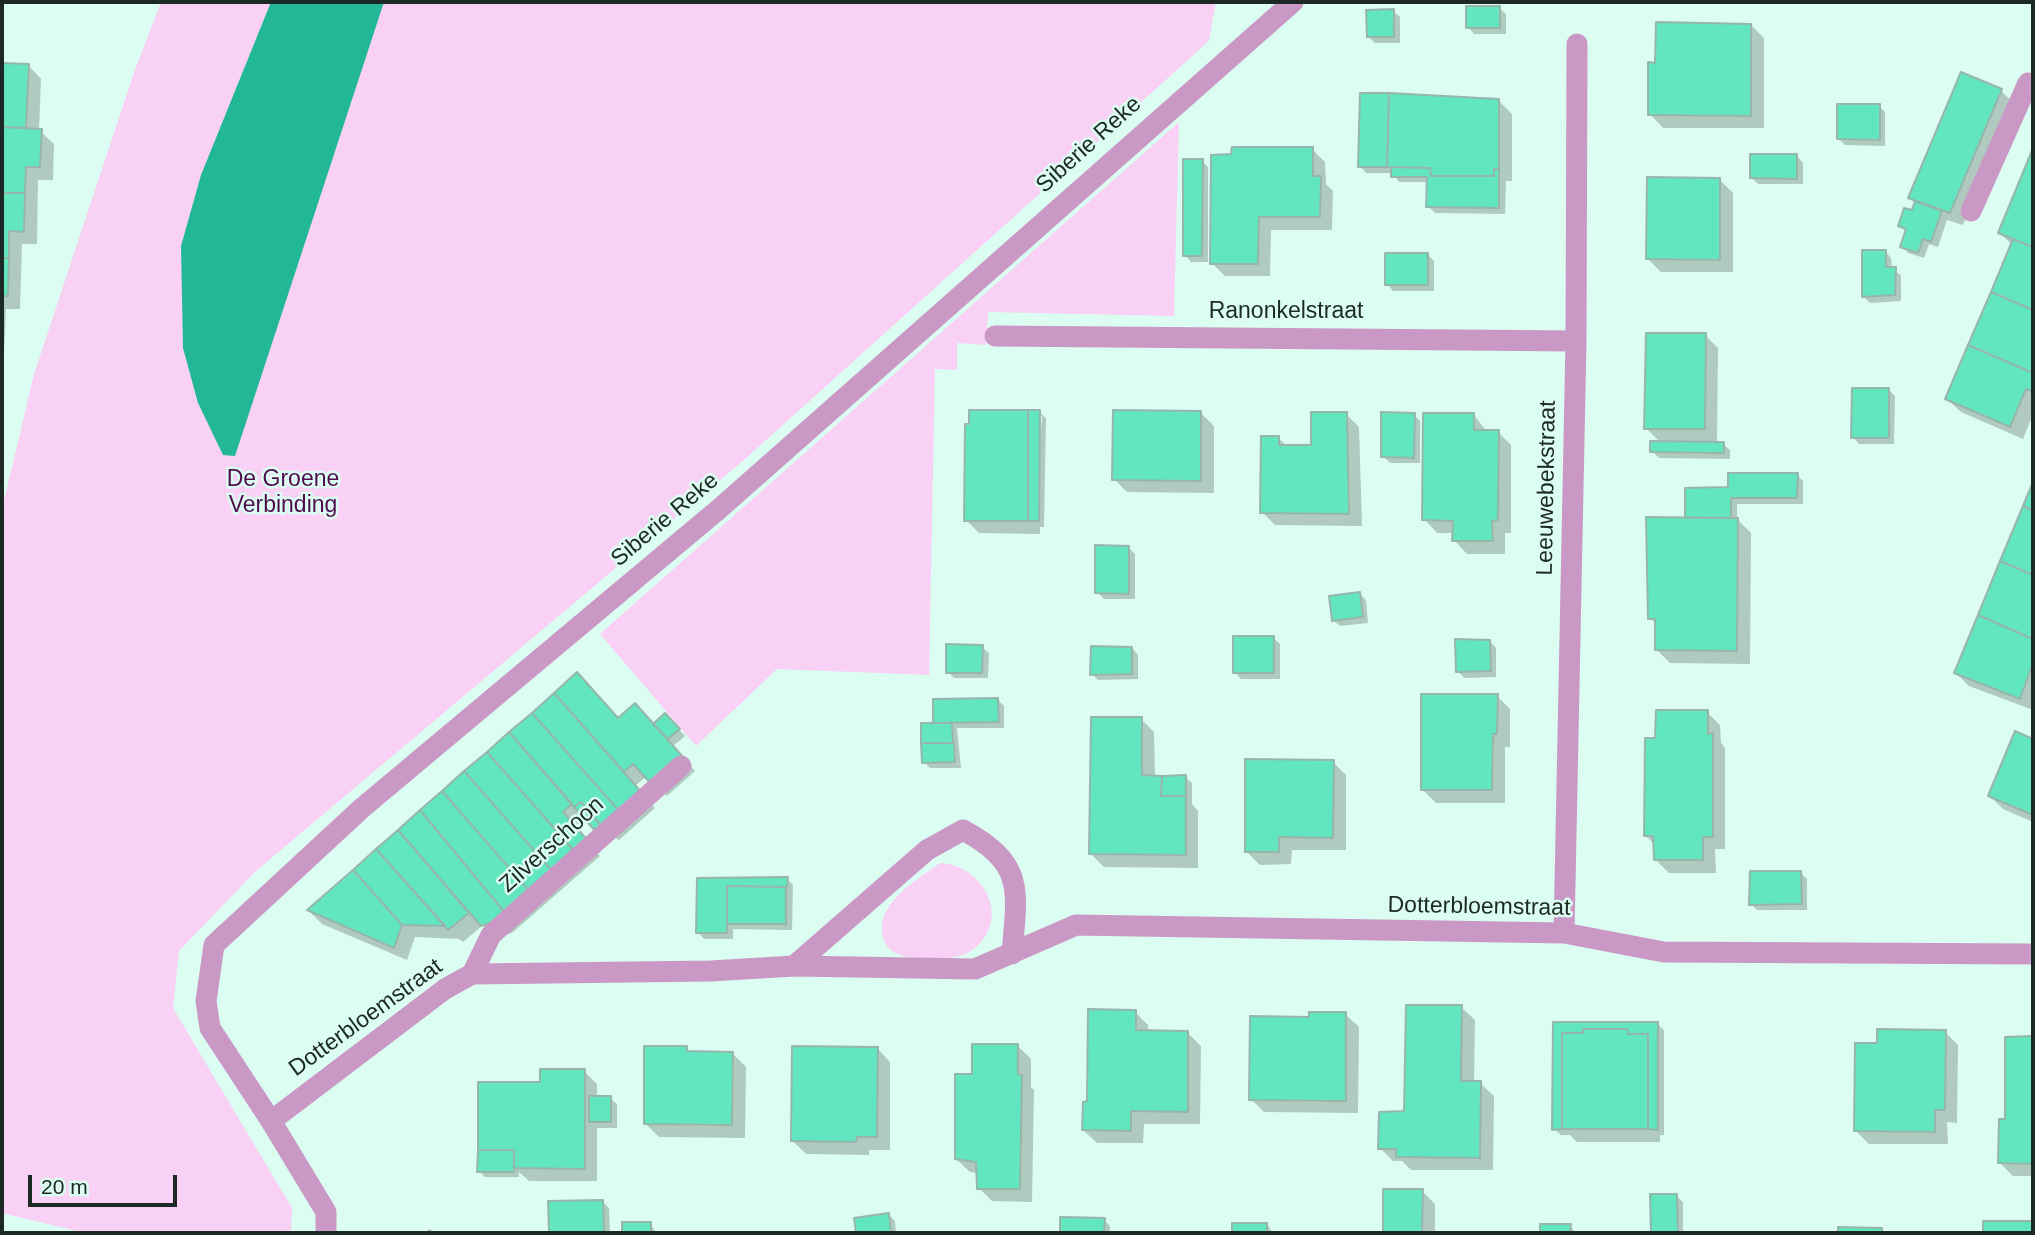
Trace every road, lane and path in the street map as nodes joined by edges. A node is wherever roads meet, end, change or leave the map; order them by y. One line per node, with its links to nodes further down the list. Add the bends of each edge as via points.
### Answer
1 (1293, 2): 13 (street, Siberie Reke, via 719,509 362,808 214,945 206,1001 210,1028)
2 (1577, 44): 6 (street, Leeuwebekstraat)
3 (2033, 85): 4 (street, via 2028,83)
4 (1971, 211)
5 (995, 336): 6 (street, Ranonkelstraat)
6 (1576, 341): 8 (street, Leeuwebekstraat)
7 (681, 766): 12 (street, Zilverschoon, via 491,935)
8 (1564, 933): 9 (street, Dotterbloemstraat, via 1076,925); 10 (street, Dotterbloemstraat, via 1664,952)
9 (1012, 954): 11 (street, Dotterbloemstraat, via 975,968); 11 (street, via 1014,873 990,845 963,830 927,850)
10 (2033, 954)
11 (794, 966): 12 (street, Dotterbloemstraat)
12 (472, 974): 13 (street, Dotterbloemstraat, via 445,989)
13 (271, 1121): 14 (street, via 326,1212)
14 (326, 1233)

